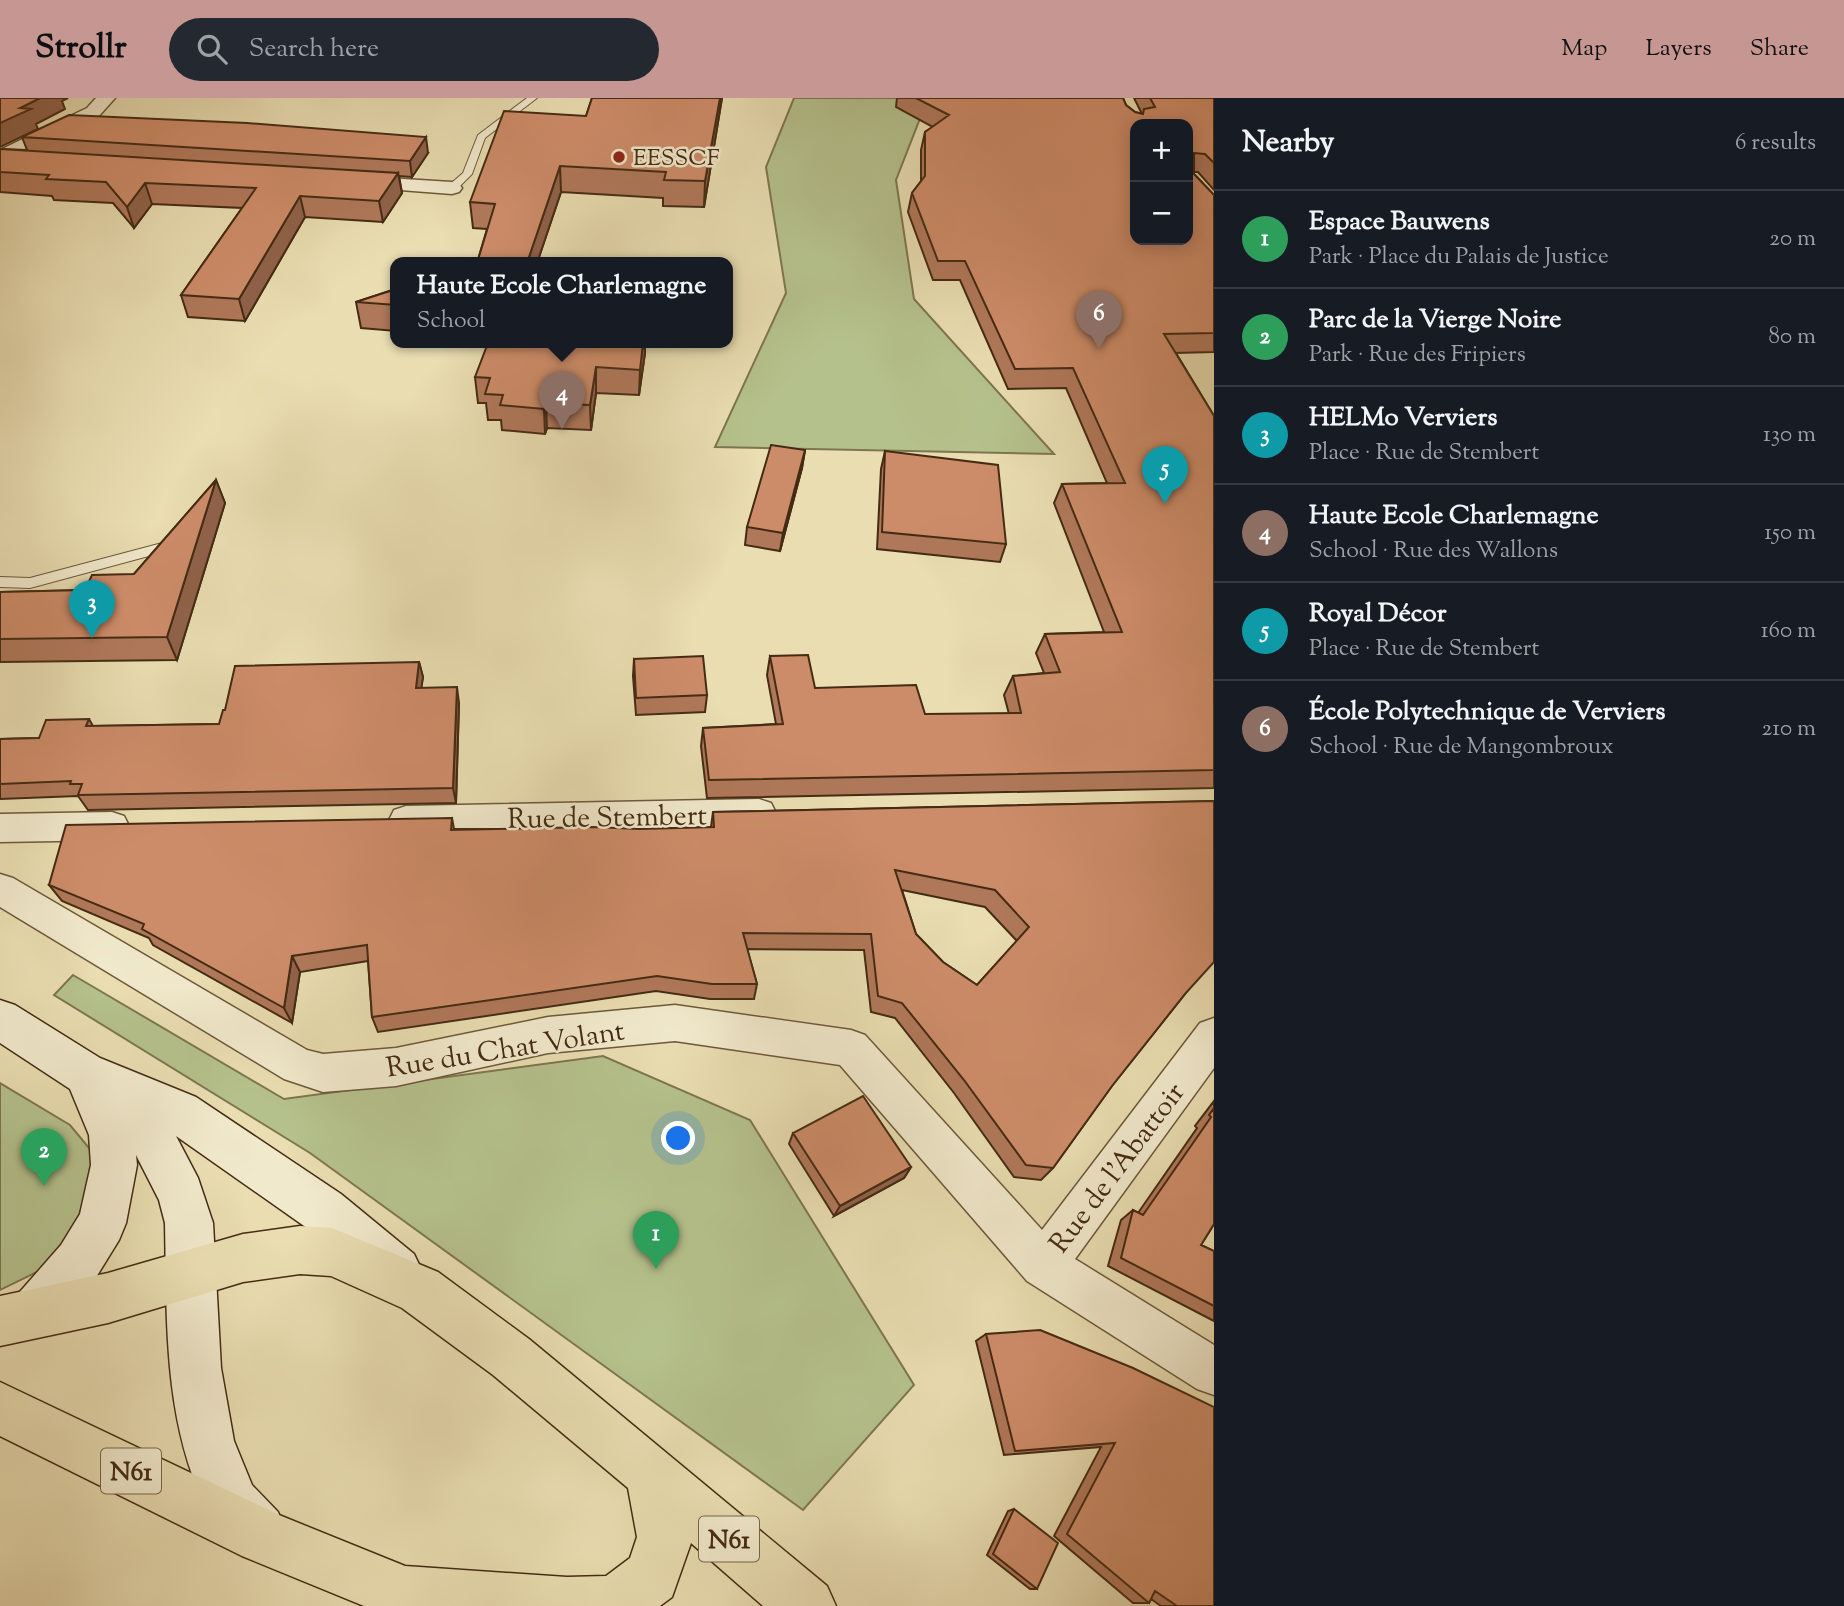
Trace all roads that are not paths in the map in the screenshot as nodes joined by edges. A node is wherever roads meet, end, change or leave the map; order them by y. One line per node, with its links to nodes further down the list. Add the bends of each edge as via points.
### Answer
1 (106, 98): 3 (street, via 93,112)
2 (533, 98): 6 (lane, via 481,137 467,174)
3 (0, 158): 4 (street)
4 (41, 162)
5 (329, 180): 6 (street)
6 (452, 188)
7 (166, 547): 8 (lane, via 30,583)
8 (0, 582)
9 (790, 812): 10 (street, Rue de Stembert)
10 (372, 821)
11 (138, 825): 12 (street)
12 (0, 828)
13 (0, 889): 17 (street, Rue du Chat Volant, via 298,1066 323,1073 396,1067 548,1035 675,1023 851,1048)
14 (0, 1019): 16 (street)
15 (1214, 1036): 17 (street, Rue de l'Abattoir)
16 (84, 1073): 18 (street, via 155,1142 189,1223); 19 (street, via 180,1112 324,1212); 20 (street, via 112,1135 114,1165 102,1223 78,1262)
17 (1043, 1265): 21 (street, Rue du Chat Volant)
18 (191, 1272): 19 (main road, N61, via 243,1258 300,1250 332,1252); 20 (main road, N61); 24 (street, via 201,1413 215,1465 234,1505)
19 (420, 1290): 23 (main road, N61, via 511,1357)
20 (18, 1317)
21 (1214, 1372)
22 (0, 1408): 24 (main road, N61)
23 (652, 1473): 25 (main road, N61, via 665,1538 652,1577 615,1605); 26 (main road, N61)
24 (262, 1536): 25 (main road, N61)
25 (416, 1600)
26 (807, 1606)

